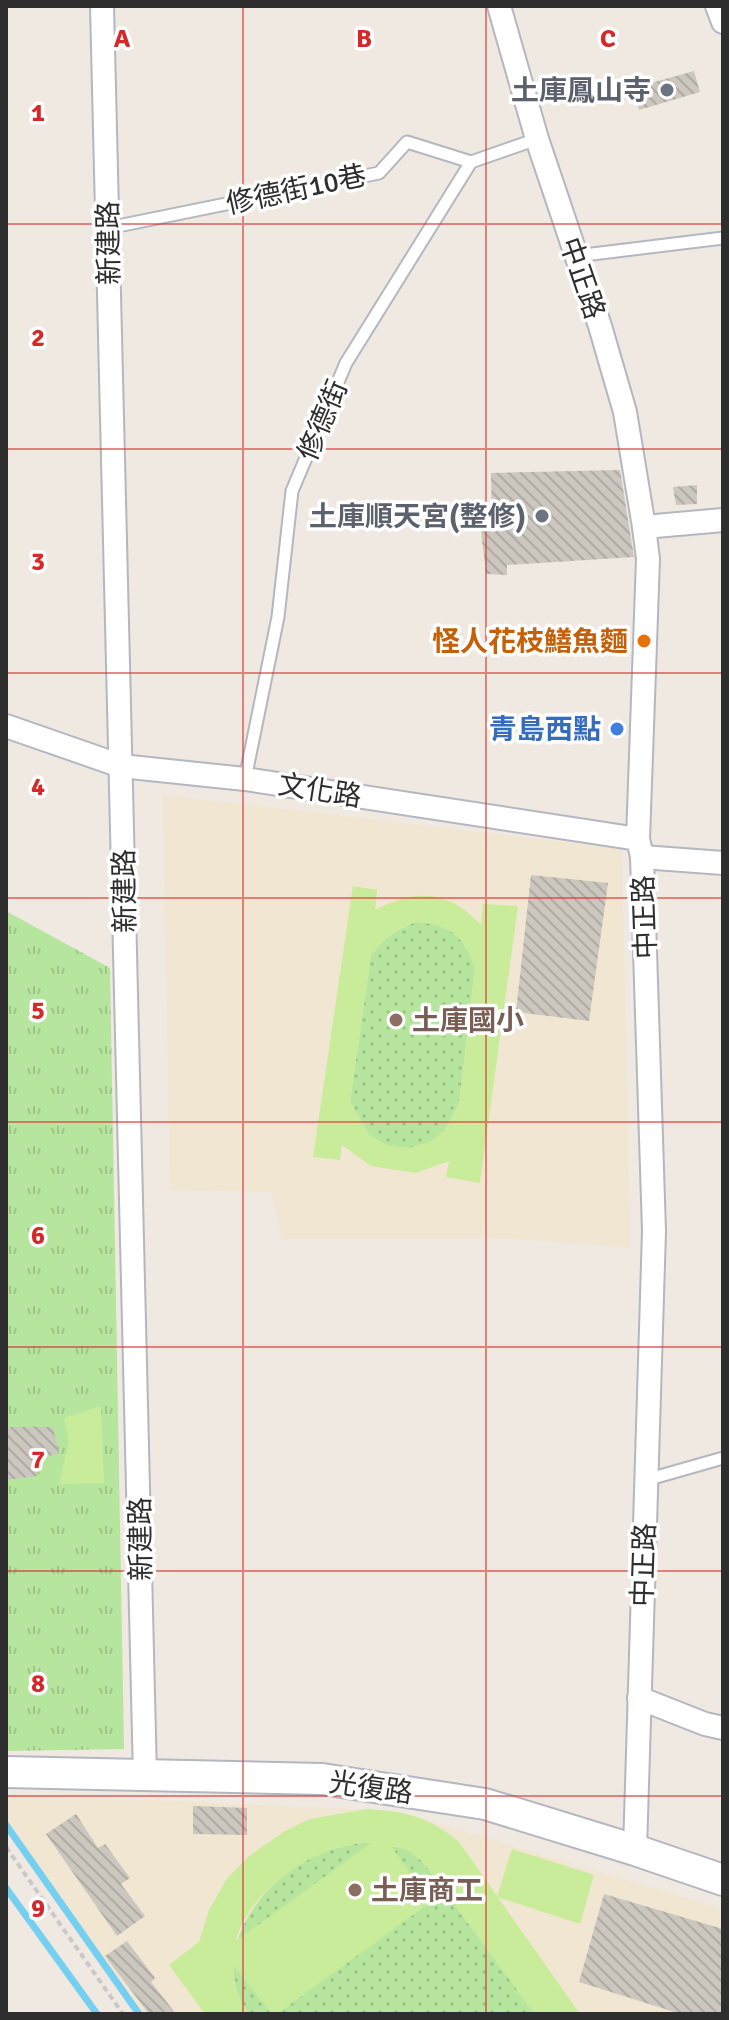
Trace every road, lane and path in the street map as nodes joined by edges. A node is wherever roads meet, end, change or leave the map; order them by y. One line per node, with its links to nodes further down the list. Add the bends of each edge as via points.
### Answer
1 (102, 6): 7 (street, 新建路)
2 (499, 6): 5 (street, 中正路)
3 (717, 6): 4 (street)
4 (723, 22)
5 (537, 139): 6 (lane); 9 (street, 中正路)
6 (471, 162): 7 (lane, 修德街10巷, via 407,142 379,173); 14 (lane, 修德街, via 346,363 292,491 278,617)
7 (108, 228): 13 (street, 新建路)
8 (723, 238): 9 (lane)
9 (575, 256): 11 (street, 中正路, via 625,412)
10 (723, 520): 11 (street)
11 (644, 527): 15 (street, 中正路)
12 (6, 726): 13 (street, 文化路)
13 (121, 766): 14 (street, 文化路); 22 (street, 新建路)
14 (245, 779): 15 (street, 文化路)
15 (640, 848): 16 (street, 文化路); 18 (street, 中正路, via 654,1231)
16 (723, 863)
17 (723, 1458): 18 (lane)
18 (646, 1480): 19 (street, 中正路)
19 (639, 1698): 20 (street); 24 (street, 中正路)
20 (723, 1728)
21 (6, 1772): 22 (street, 光復路)
22 (145, 1776): 24 (street, 光復路, via 337,1781 485,1804)
23 (6, 1847): 26 (path)
24 (635, 1850): 25 (street, 光復路)
25 (723, 1880)
26 (123, 2014)

